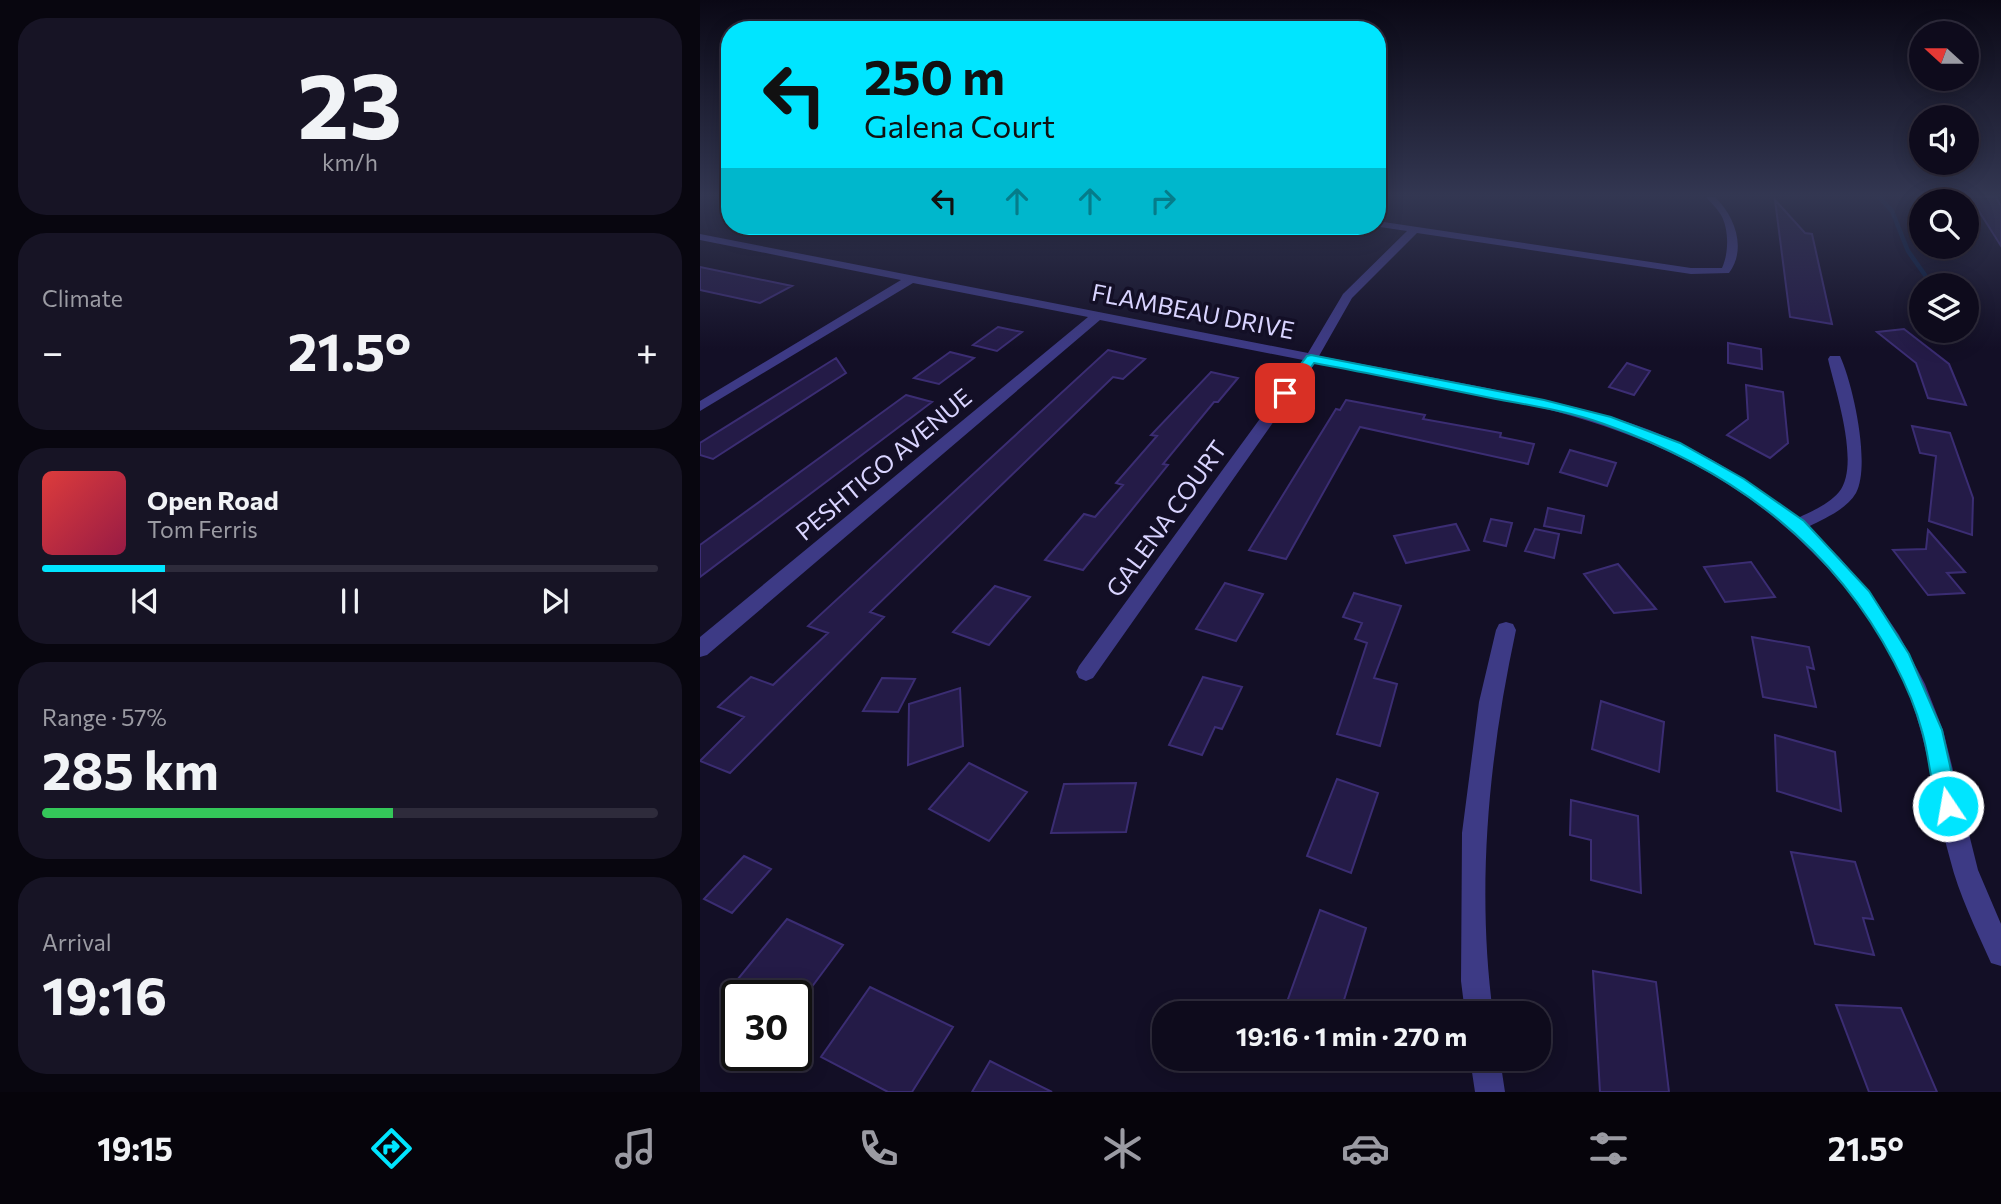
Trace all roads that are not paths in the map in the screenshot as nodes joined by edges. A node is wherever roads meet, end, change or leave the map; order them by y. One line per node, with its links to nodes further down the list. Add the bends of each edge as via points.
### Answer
1 (755, 248): 5 (street, FLAMBEAU DRIVE)
2 (1396, 248): 7 (street, GALENA COURT, via 1347,296)
3 (1536, 248): 4 (street, via 1691,271 1725,271 1731,261)
4 (1730, 248)
5 (911, 279): 6 (street, FLAMBEAU DRIVE); 9 (street)
6 (1097, 316): 7 (street, FLAMBEAU DRIVE); 12 (street, PESHTIGO AVENUE)
7 (1311, 359): 10 (street, FLAMBEAU DRIVE, via 1606,420 1675,447 1739,482); 13 (street, GALENA COURT)
8 (1835, 359): 10 (street, via 1856,456 1855,476 1848,492)
9 (700, 407)
10 (1799, 525): 14 (street, FLAMBEAU DRIVE, via 1863,596 1902,660 1932,730 1971,888)
11 (1506, 630): 15 (street, via 1490,702 1475,833)
12 (700, 649)
13 (1086, 672)
14 (2001, 953)
15 (1478, 1001)
16 (1487, 1071): 17 (street)
17 (1490, 1092)

